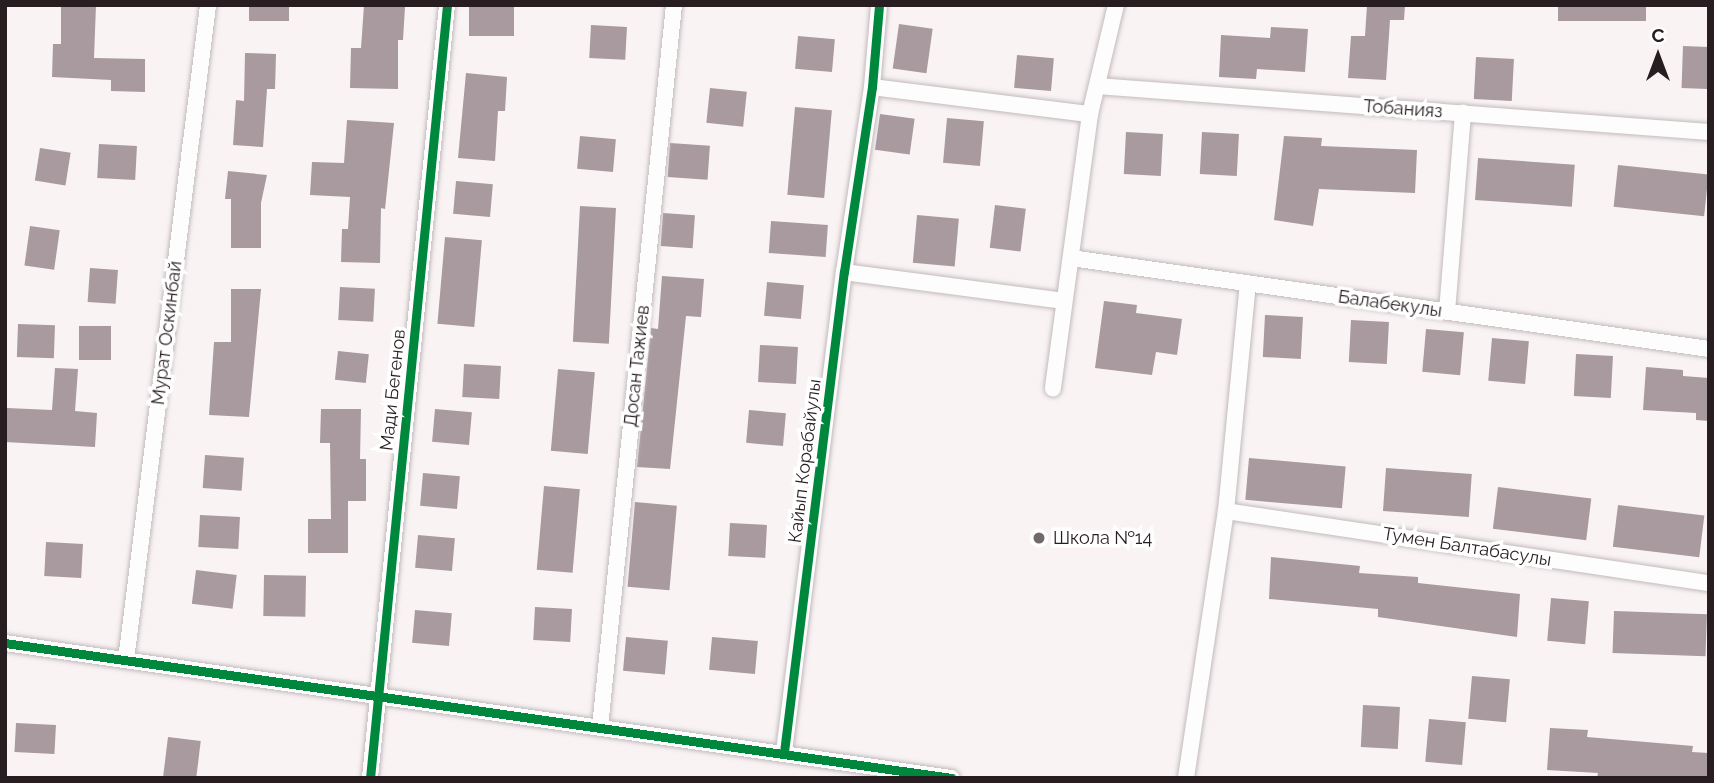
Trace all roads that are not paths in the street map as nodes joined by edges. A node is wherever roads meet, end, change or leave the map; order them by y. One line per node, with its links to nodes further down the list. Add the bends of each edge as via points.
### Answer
1 (208, 5): 21 (street, Мурат Оскинбай)
2 (447, 5): 22 (street, Мади Бегенов)
3 (674, 5): 23 (street, Досан Тажиев)
4 (879, 5): 7 (street, Кайып Корабайулы)
5 (1116, 5): 6 (street)
6 (1097, 86): 8 (street, Тобанияз); 9 (street)
7 (872, 87): 9 (street); 12 (street, Кайып Корабайулы)
8 (1463, 113): 10 (street, Тобанияз); 15 (street)
9 (1090, 114): 11 (street)
10 (1709, 132)
11 (1070, 258): 13 (street, Балабекулы); 14 (street)
12 (844, 272): 14 (street); 24 (street, Кайып Корабайулы)
13 (1248, 284): 15 (street, Балабекулы); 18 (street)
14 (1064, 301): 17 (street)
15 (1447, 312): 16 (street, Балабекулы)
16 (1709, 349)
17 (1053, 389)
18 (1226, 511): 19 (street, Тумен Балтабасулы); 27 (street)
19 (1709, 583)
20 (5, 643): 21 (street)
21 (126, 660): 22 (street)
22 (377, 695): 23 (street); 25 (street, Мади Бегенов)
23 (600, 726): 24 (street)
24 (784, 752): 26 (street)
25 (370, 778)
26 (951, 778)
27 (1186, 778)

